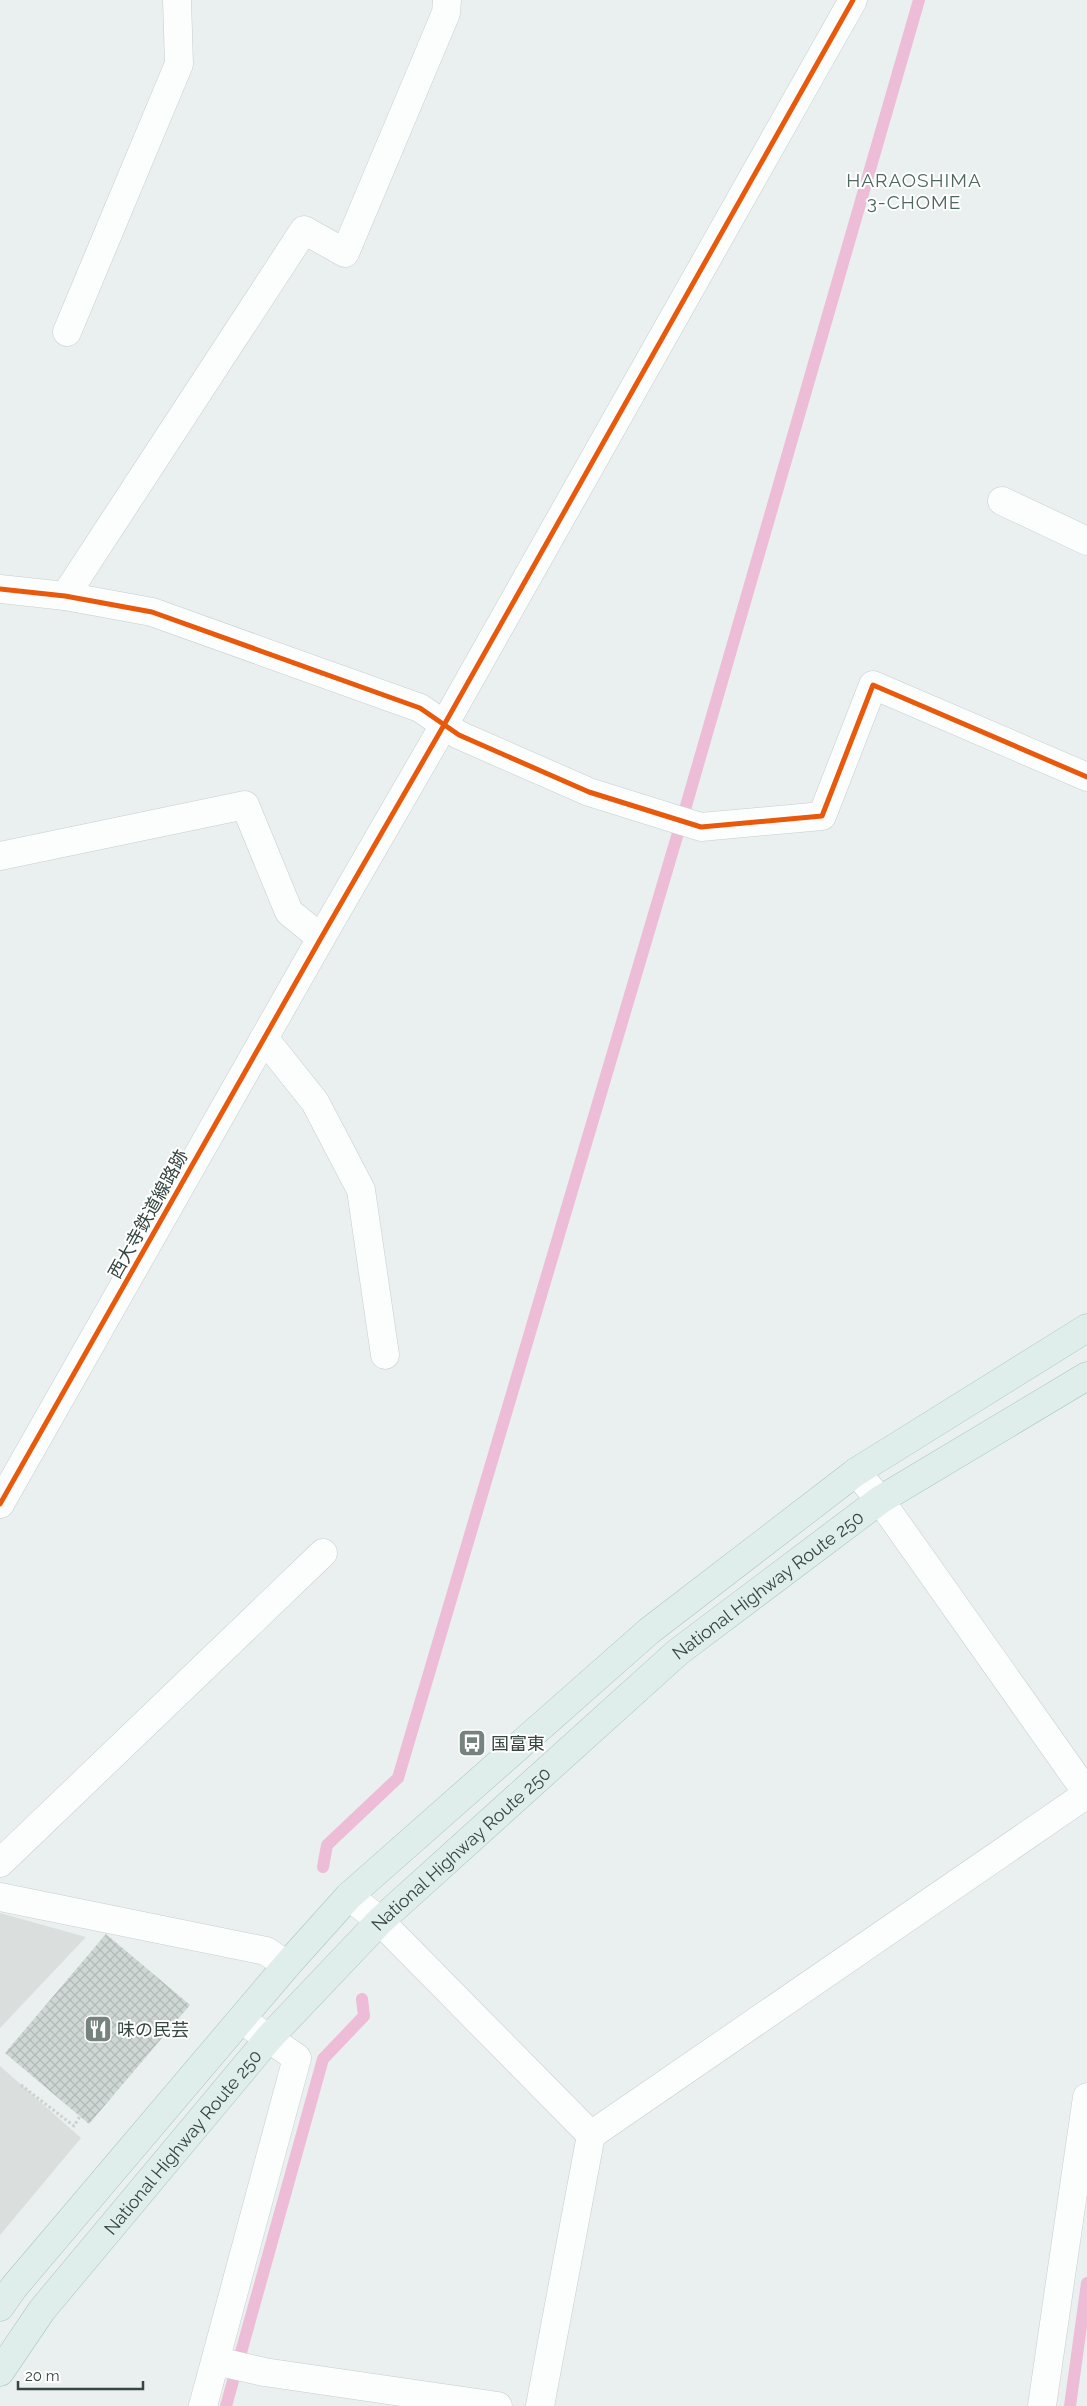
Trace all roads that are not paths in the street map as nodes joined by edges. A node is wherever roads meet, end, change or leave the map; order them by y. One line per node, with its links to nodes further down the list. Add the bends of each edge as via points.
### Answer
1 (177, 0): 4 (street, via 179,64)
2 (447, 0): 8 (street, via 446,13 345,253 304,230)
3 (853, 0): 9 (street, 西大寺鉄道線路跡)
4 (67, 332)
5 (1002, 501): 6 (street)
6 (1087, 541)
7 (0, 589): 8 (street)
8 (65, 596): 9 (street, via 152,612 420,708)
9 (444, 725): 10 (street, via 459,735 589,792 701,827 822,816 873,685); 12 (street, 西大寺鉄道線路跡)
10 (1087, 777)
11 (0, 856): 12 (street, via 246,805 289,912)
12 (321, 938): 13 (street, 西大寺鉄道線路跡)
13 (264, 1038): 15 (street, via 315,1102 361,1190); 19 (street, 西大寺鉄道線路跡)
14 (1087, 1328): 17 (highway, National Highway Route 250)
15 (385, 1355)
16 (1087, 1376): 18 (highway, National Highway Route 250)
17 (856, 1472): 18 (street); 23 (highway, National Highway Route 250, via 649,1631)
18 (880, 1500): 21 (street); 25 (highway, National Highway Route 250, via 678,1652)
19 (0, 1504)
20 (323, 1553): 22 (street)
21 (1087, 1793): 30 (street)
22 (0, 1863)
23 (349, 1896): 25 (street); 26 (highway, National Highway Route 250)
24 (0, 1897): 26 (street, via 266,1951)
25 (380, 1921): 28 (highway, National Highway Route 250); 30 (street)
26 (287, 1965): 27 (highway, National Highway Route 250)
27 (242, 2020): 28 (street); 32 (highway, National Highway Route 250, via 14,2287)
28 (269, 2038): 33 (street, via 297,2058); 34 (highway, National Highway Route 250, via 42,2310)
29 (1087, 2097): 31 (street)
30 (591, 2135): 37 (street)
31 (1083, 2158): 38 (street)
32 (0, 2308)
33 (220, 2362): 35 (street); 36 (street)
34 (0, 2372)
35 (203, 2406)
36 (498, 2406)
37 (540, 2406)
38 (1042, 2406)

